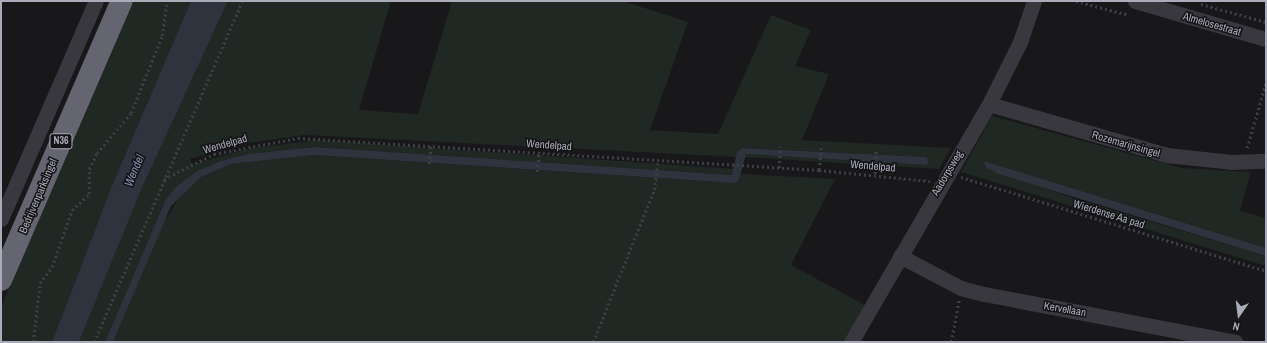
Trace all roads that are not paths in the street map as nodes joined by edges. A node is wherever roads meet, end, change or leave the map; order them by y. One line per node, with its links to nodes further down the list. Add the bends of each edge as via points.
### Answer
1 (96, 1): 8 (street)
2 (122, 1): 10 (highway, Bedrijvenparksingel / N36)
3 (1034, 1): 6 (street, Aadorpsweg, via 1020,42)
4 (1135, 1): 5 (street, Almelosestraat)
5 (1266, 39)
6 (989, 104): 7 (street, Rozemarijnsingel, via 1167,155 1243,162); 9 (street, Aadorpsweg)
7 (1266, 161)
8 (1, 219)
9 (900, 256): 11 (street, Aadorpsweg); 12 (street, Kervellaan, via 961,288)
10 (1, 280)
11 (851, 342)
12 (1235, 342)

